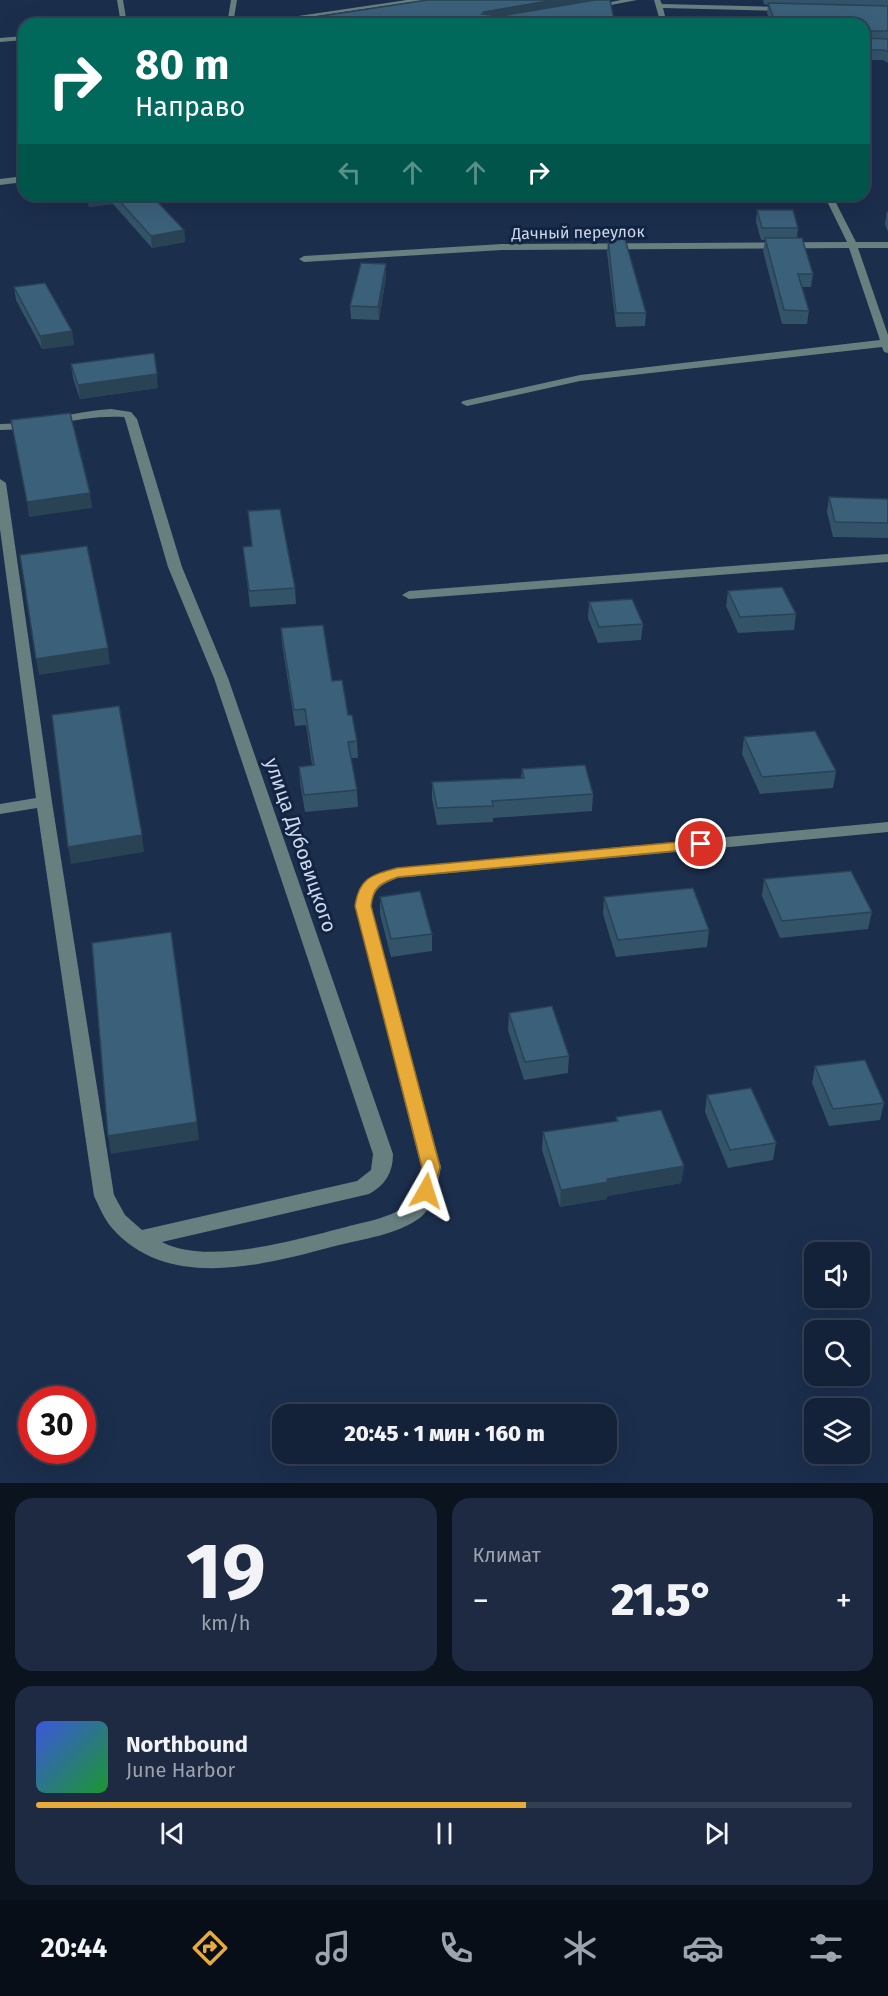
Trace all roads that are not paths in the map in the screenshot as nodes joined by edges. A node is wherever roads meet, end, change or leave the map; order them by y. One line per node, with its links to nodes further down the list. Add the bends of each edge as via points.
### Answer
1 (120, 0): 8 (street)
2 (235, 0): 9 (street)
3 (422, 0): 10 (street)
4 (634, 0): 6 (street)
5 (658, 3): 7 (street); 11 (street)
6 (586, 8)
7 (796, 10)
8 (123, 18)
9 (231, 18)
10 (298, 18)
11 (662, 18)
12 (18, 38): 13 (street)
13 (1, 39)
14 (18, 180): 15 (street)
15 (0, 182)
16 (831, 201): 17 (street)
17 (852, 244): 18 (street, Дачный переулок); 19 (street, Дачный переулок, via 502,247); 20 (street)
18 (888, 244)
19 (304, 259)
20 (883, 316): 21 (street)
21 (887, 347): 22 (street, via 580,378)
22 (467, 404)
23 (0, 427): 30 (street, улица Дубовицкого, via 105,413 127,414 131,419 175,567 221,678 383,1154 384,1168 376,1181 362,1188)
24 (0, 483): 27 (street)
25 (888, 558): 26 (street)
26 (409, 596)
27 (44, 802): 28 (street); 30 (street, via 104,1196 118,1221)
28 (0, 809)
29 (888, 827): 30 (street, via 397,873 376,879 365,891 363,906 431,1167 426,1191 415,1210 389,1224 269,1255 188,1258 168,1255)
30 (138, 1239)

